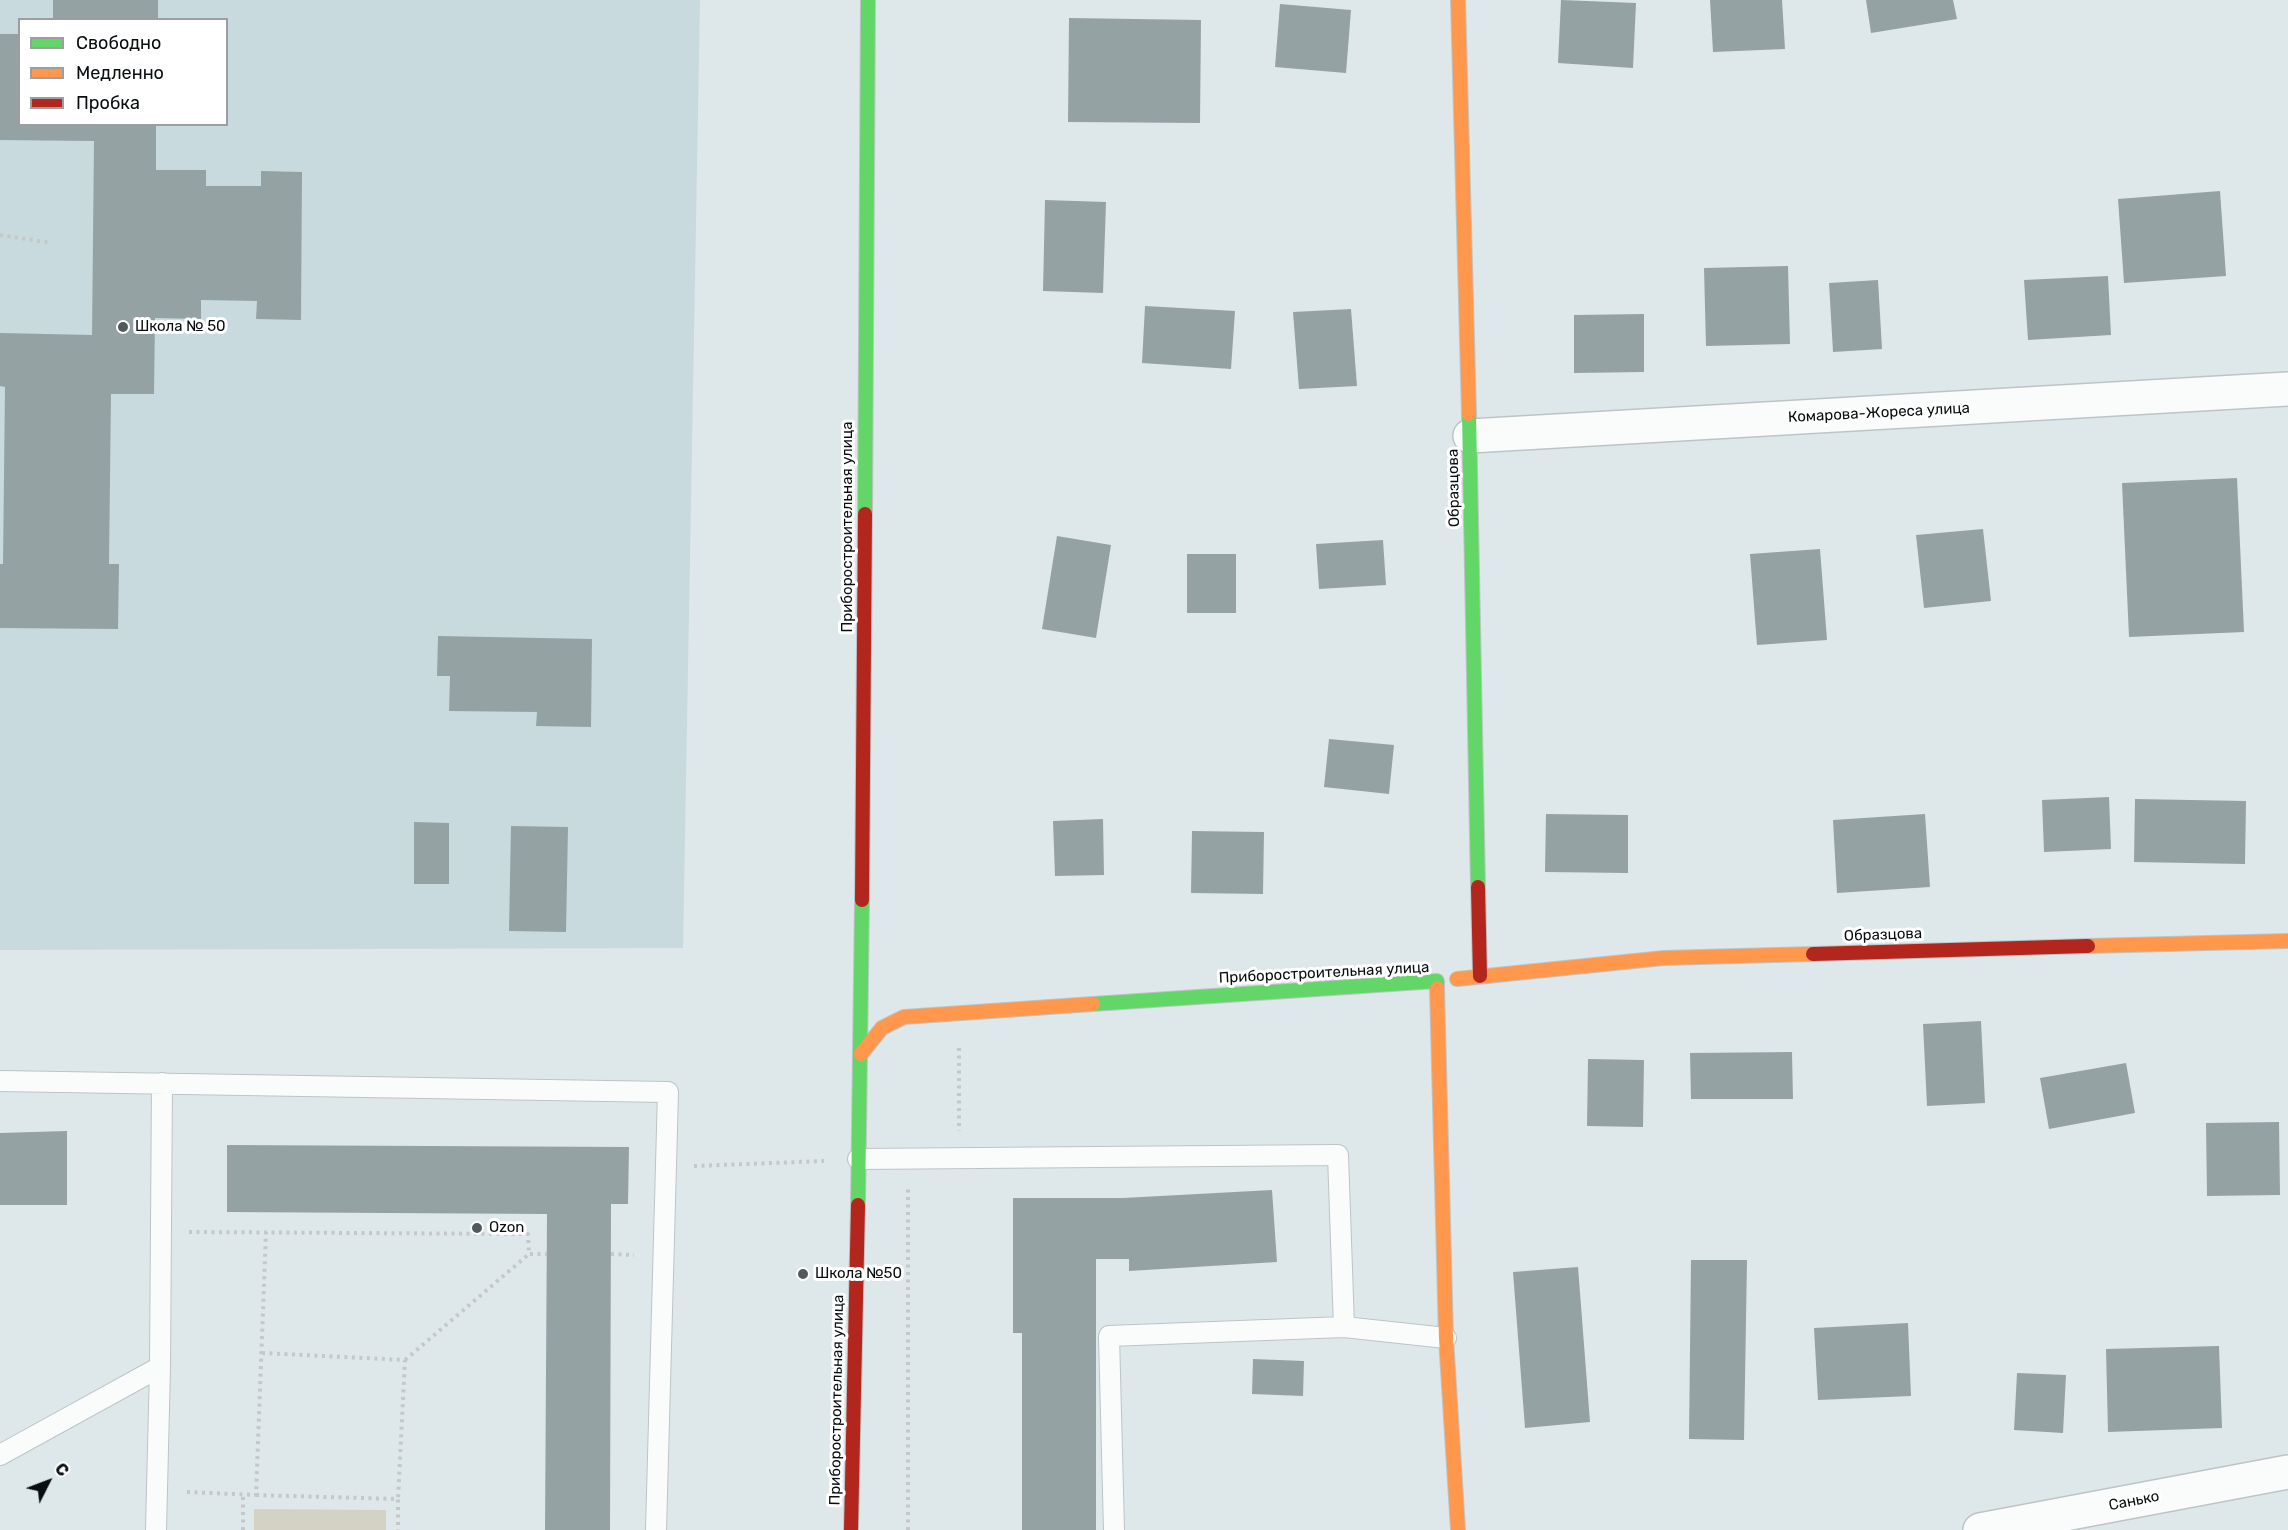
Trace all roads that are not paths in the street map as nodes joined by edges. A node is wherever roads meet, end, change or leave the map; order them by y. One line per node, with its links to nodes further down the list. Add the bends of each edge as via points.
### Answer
1 (868, 0): 8 (street, Приборостроительная улица)
2 (1458, 0): 4 (street, Образцова)
3 (2288, 389): 4 (street, Комарова-Жореса улица)
4 (1470, 436): 6 (street, Образцова)
5 (2288, 941): 6 (street, Образцова, via 1664,958)
6 (1480, 976): 7 (street, Образцова)
7 (1437, 981): 8 (street, Приборостроительная улица, via 904,1017 882,1028); 13 (street, Приборостроительная улица)
8 (861, 1054): 11 (street, Приборостроительная улица)
9 (0, 1081): 10 (lane)
10 (162, 1083): 14 (lane); 18 (lane, via 668,1092)
11 (858, 1159): 12 (lane, via 1338,1155); 19 (street, Приборостроительная улица)
12 (1344, 1327): 13 (lane); 20 (lane, via 1108,1336)
13 (1446, 1338): 21 (street, Приборостроительная улица)
14 (159, 1367): 15 (lane); 17 (lane)
15 (0, 1455)
16 (2288, 1472): 22 (street, Санько)
17 (156, 1530)
18 (656, 1530)
19 (851, 1530)
20 (1114, 1530)
21 (1458, 1530)
22 (1980, 1530)

